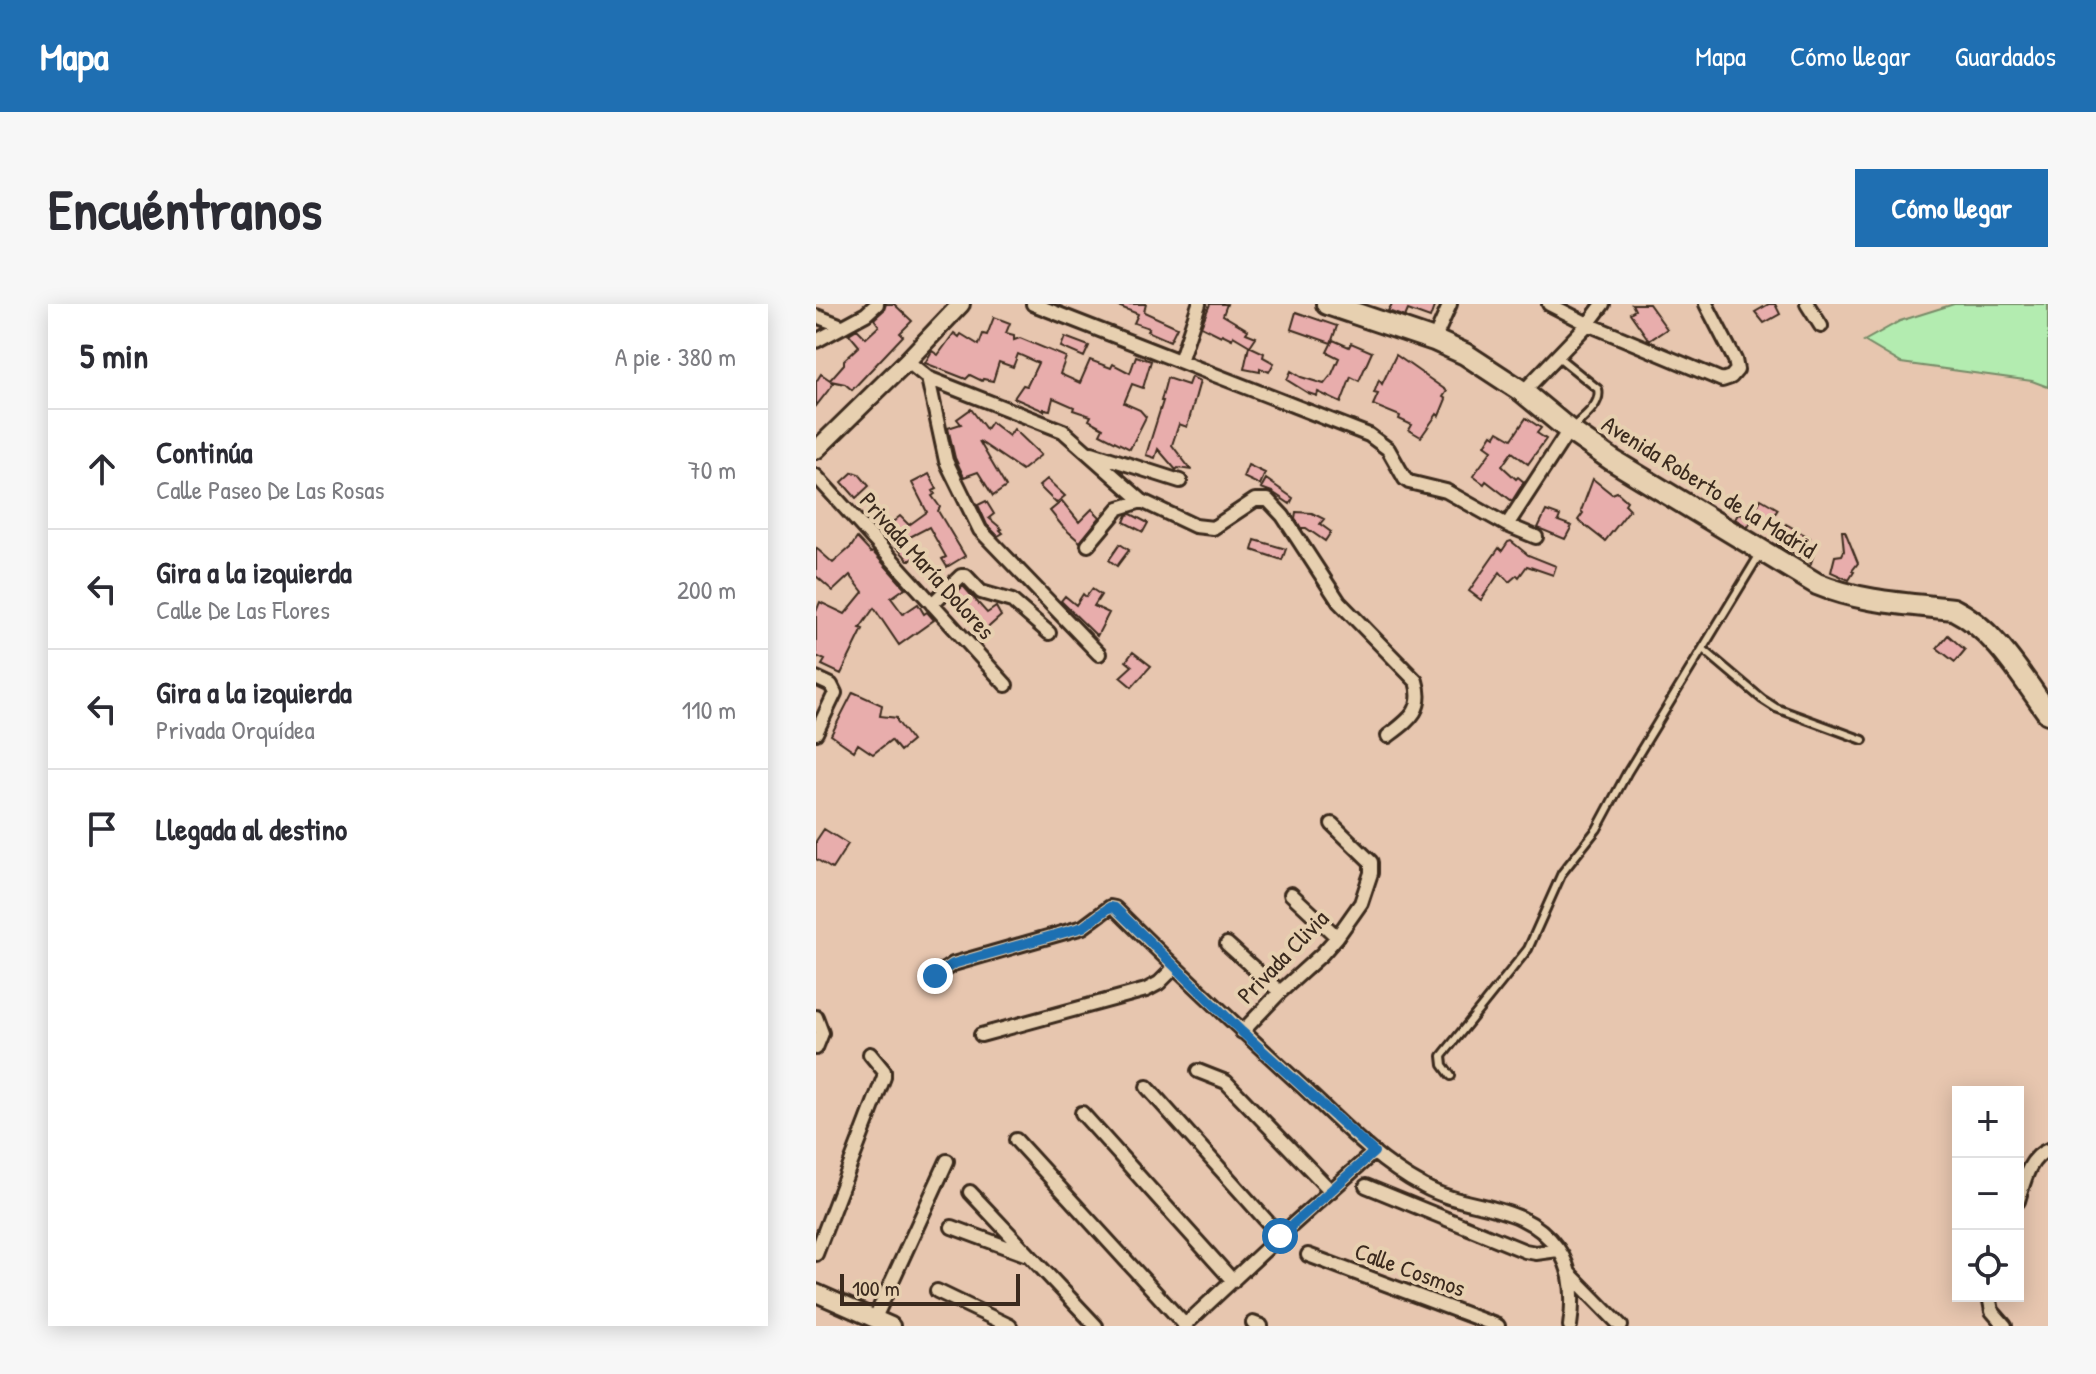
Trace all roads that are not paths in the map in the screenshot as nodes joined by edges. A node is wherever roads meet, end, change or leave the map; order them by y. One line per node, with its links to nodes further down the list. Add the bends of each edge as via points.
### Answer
1 (877, 304): 13 (street)
2 (961, 304): 18 (street)
3 (1033, 304): 19 (street)
4 (1199, 304): 19 (street)
5 (1327, 304): 15 (main road, Avenida Roberto de la Madrid)
6 (1450, 304): 15 (street)
7 (1549, 304): 12 (street)
8 (1603, 304): 12 (street)
9 (1807, 304): 14 (street)
10 (1710, 306): 12 (street, via 1737,370 1722,380)
11 (816, 316): 13 (street)
12 (1588, 324): 17 (street)
13 (842, 326): 16 (street)
14 (1821, 326)
15 (1434, 340): 21 (main road, Avenida Roberto de la Madrid)
16 (816, 341)
17 (1557, 356): 21 (street); 22 (lane, via 1600,395)
18 (907, 361): 20 (street); 23 (street)
19 (1180, 361): 28 (street, via 1369,435 1388,449 1409,482 1446,491)
20 (928, 378): 24 (street, via 1063,431); 35 (street, via 946,461 980,530)
21 (1523, 392): 22 (main road, Avenida Roberto de la Madrid)
22 (1569, 430): 28 (street); 31 (main road, Avenida Roberto de la Madrid)
23 (816, 450)
24 (1086, 452): 26 (street); 27 (street)
25 (816, 476): 32 (street, Privada María Dolores)
26 (1180, 481)
27 (1142, 501): 30 (street, via 1119,508); 40 (street, via 1195,526 1213,528 1255,500 1268,500 1339,602 1416,681 1418,706)
28 (1507, 525): 29 (street)
29 (1536, 537)
30 (1088, 545)
31 (1761, 551): 34 (lane); 38 (main road, Avenida Roberto de la Madrid, via 1839,593 1965,615 2013,664)
32 (932, 604): 33 (street, via 966,576 981,592 1012,601); 37 (street, Privada María Dolores)
33 (1049, 633)
34 (1703, 649): 41 (lane, via 1776,708); 55 (lane, via 1597,829 1562,873 1528,949 1442,1056)
35 (1099, 654)
36 (816, 678): 39 (street, via 835,693)
37 (1006, 685)
38 (2048, 713)
39 (816, 733)
40 (1388, 736)
41 (1863, 740)
42 (1332, 824): 44 (street, Privada Clivia, via 1373,868 1361,903)
43 (1291, 894): 44 (street)
44 (1337, 937): 48 (street, Privada Clivia)
45 (1227, 944): 48 (street)
46 (1175, 967): 47 (street, via 1110,907 1083,927 953,964); 50 (street); 51 (street, via 1146,990)
47 (935, 976)
48 (1280, 992): 50 (street, Privada Clivia)
49 (816, 1017): 52 (street, via 822,1033)
50 (1242, 1032): 60 (street)
51 (981, 1035)
52 (816, 1048)
53 (870, 1054): 69 (street, via 884,1077)
54 (1198, 1071): 64 (street, via 1226,1082)
55 (1451, 1076)
56 (1147, 1087): 67 (street)
57 (1082, 1113): 73 (street)
58 (1016, 1140): 81 (street)
59 (2048, 1150): 62 (street, via 2039,1153)
60 (1374, 1152): 64 (street); 68 (street, via 1425,1188 1520,1217)
61 (947, 1161): 77 (street)
62 (2024, 1182)
63 (1366, 1186): 68 (street, via 1525,1251)
64 (1331, 1191): 67 (street)
65 (970, 1192): 70 (street)
66 (952, 1227): 70 (street)
67 (1280, 1236): 73 (street)
68 (1558, 1250): 72 (street)
69 (816, 1254)
70 (1028, 1255): 80 (street)
71 (1308, 1255): 82 (street, Calle Cosmos)
72 (1570, 1274): 83 (street); 84 (street)
73 (1233, 1281): 81 (street)
74 (937, 1291): 79 (street)
75 (816, 1293): 77 (street)
76 (1990, 1302): 85 (street)
77 (875, 1318): 78 (street)
78 (891, 1326)
79 (1010, 1326)
80 (1096, 1326)
81 (1184, 1326)
82 (1498, 1326)
83 (1570, 1326)
84 (1621, 1326)
85 (2005, 1326)

